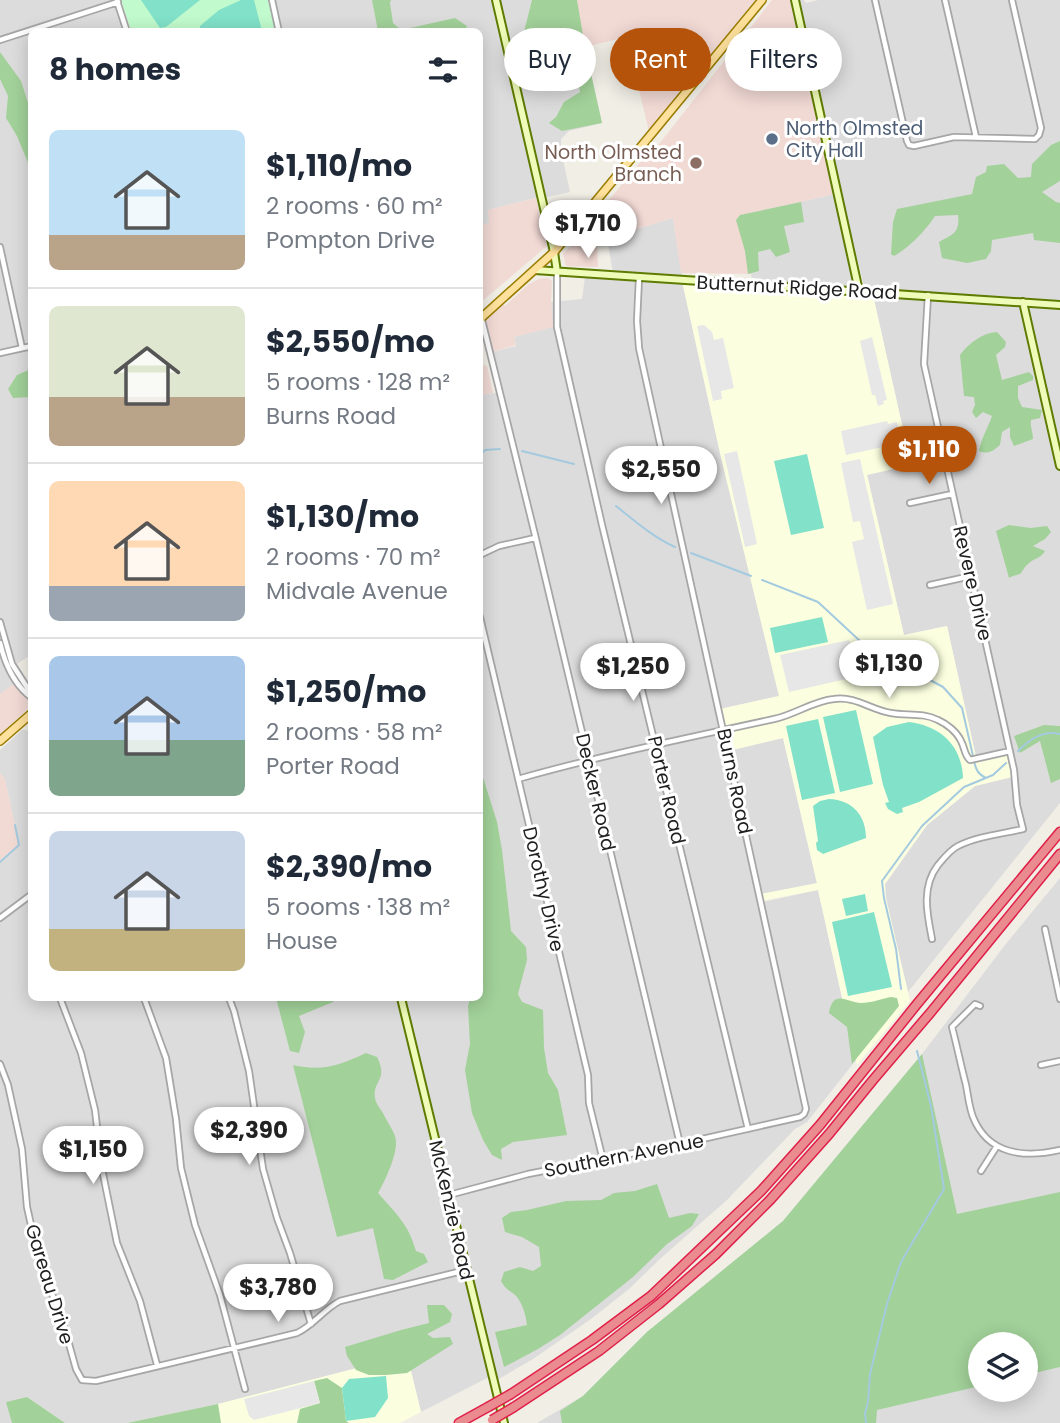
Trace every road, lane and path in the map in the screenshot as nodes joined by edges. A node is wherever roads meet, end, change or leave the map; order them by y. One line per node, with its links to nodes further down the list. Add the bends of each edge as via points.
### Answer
1 (272, 0): 11 (street)
2 (496, 0): 16 (street, Porter Road)
3 (762, 0): 16 (main road)
4 (795, 0): 20 (street)
5 (875, 0): 14 (street, via 909,145)
6 (945, 0): 14 (street)
7 (1012, 0): 14 (street, via 1041,128 1035,139)
8 (117, 1): 9 (street); 10 (street)
9 (42, 28)
10 (126, 28)
11 (278, 28)
12 (28, 32): 13 (street)
13 (0, 40)
14 (976, 137)
15 (0, 247): 27 (street)
16 (554, 252): 17 (main road); 18 (street, Porter Road)
17 (535, 270): 18 (street, Butternut Ridge Road); 24 (main road)
18 (557, 272): 19 (street, Butternut Ridge Road); 43 (street, Porter Road, via 557,327)
19 (639, 278): 20 (street, Butternut Ridge Road); 41 (street, Burns Road, via 639,348)
20 (859, 291): 21 (street, Butternut Ridge Road)
21 (928, 295): 22 (street, Butternut Ridge Road); 30 (street, Revere Drive, via 924,364)
22 (1024, 302): 23 (street, Butternut Ridge Road); 29 (street)
23 (1060, 304)
24 (483, 313)
25 (483, 328): 32 (street, Decker Road)
26 (28, 347): 27 (street)
27 (22, 348): 28 (street)
28 (0, 353)
29 (1060, 466)
30 (952, 494): 31 (street); 34 (street, Revere Drive)
31 (910, 503)
32 (535, 538): 33 (street); 45 (street, Decker Road)
33 (483, 554)
34 (971, 576): 35 (street); 44 (street, Revere Drive)
35 (930, 585)
36 (0, 622): 38 (street)
37 (483, 631): 46 (street, Dorothy Drive)
38 (4, 649): 39 (street, via 8,668)
39 (28, 692)
40 (28, 718): 42 (main road)
41 (724, 730): 43 (street); 44 (street, via 784,717 829,699 845,699 893,714 916,713 939,720 957,733 967,757 974,760); 62 (street, Burns Road, via 806,1109)
42 (0, 741)
43 (656, 745): 45 (street); 63 (street, Porter Road)
44 (1010, 751): 52 (street, Revere Drive, via 1023,829 957,847 934,870 927,887)
45 (589, 761): 46 (street); 64 (street, Decker Road)
46 (518, 779): 67 (street, Dorothy Drive, via 588,1075 589,1104)
47 (1060, 832): 76 (highway, bridge, via 761,1191 651,1296 510,1395)
48 (1060, 854): 75 (highway, bridge, via 829,1134 716,1254 599,1352)
49 (28, 897): 50 (street)
50 (0, 918)
51 (1045, 929): 53 (street)
52 (933, 939)
53 (1060, 999)
54 (61, 1001): 73 (street, via 81,1052 95,1110 117,1243 140,1301)
55 (145, 1001): 72 (street, via 166,1058 192,1214)
56 (230, 1001): 71 (street, via 249,1071 262,1169)
57 (402, 1001): 69 (street, McKenzie Road)
58 (980, 1006): 65 (street, via 975,1004 952,1027 973,1116)
59 (1060, 1061): 61 (street)
60 (0, 1064): 73 (street, Gareau Drive, via 22,1149 27,1207 38,1256 76,1369 82,1380 96,1381)
61 (1041, 1065)
62 (800, 1117): 63 (street, Southern Avenue)
63 (748, 1129): 64 (street, Southern Avenue)
64 (680, 1144): 67 (street, Southern Avenue)
65 (997, 1146): 66 (street, via 1017,1153); 68 (street)
66 (1060, 1150)
67 (603, 1160): 69 (street, Southern Avenue)
68 (981, 1171)
69 (449, 1195): 70 (street, McKenzie Road)
70 (466, 1270): 71 (street, via 340,1301); 77 (street, McKenzie Road)
71 (311, 1324): 72 (street, via 296,1333)
72 (235, 1348): 73 (street); 74 (street)
73 (157, 1366)
74 (245, 1389)
75 (489, 1422)
76 (459, 1423)
77 (504, 1423)

